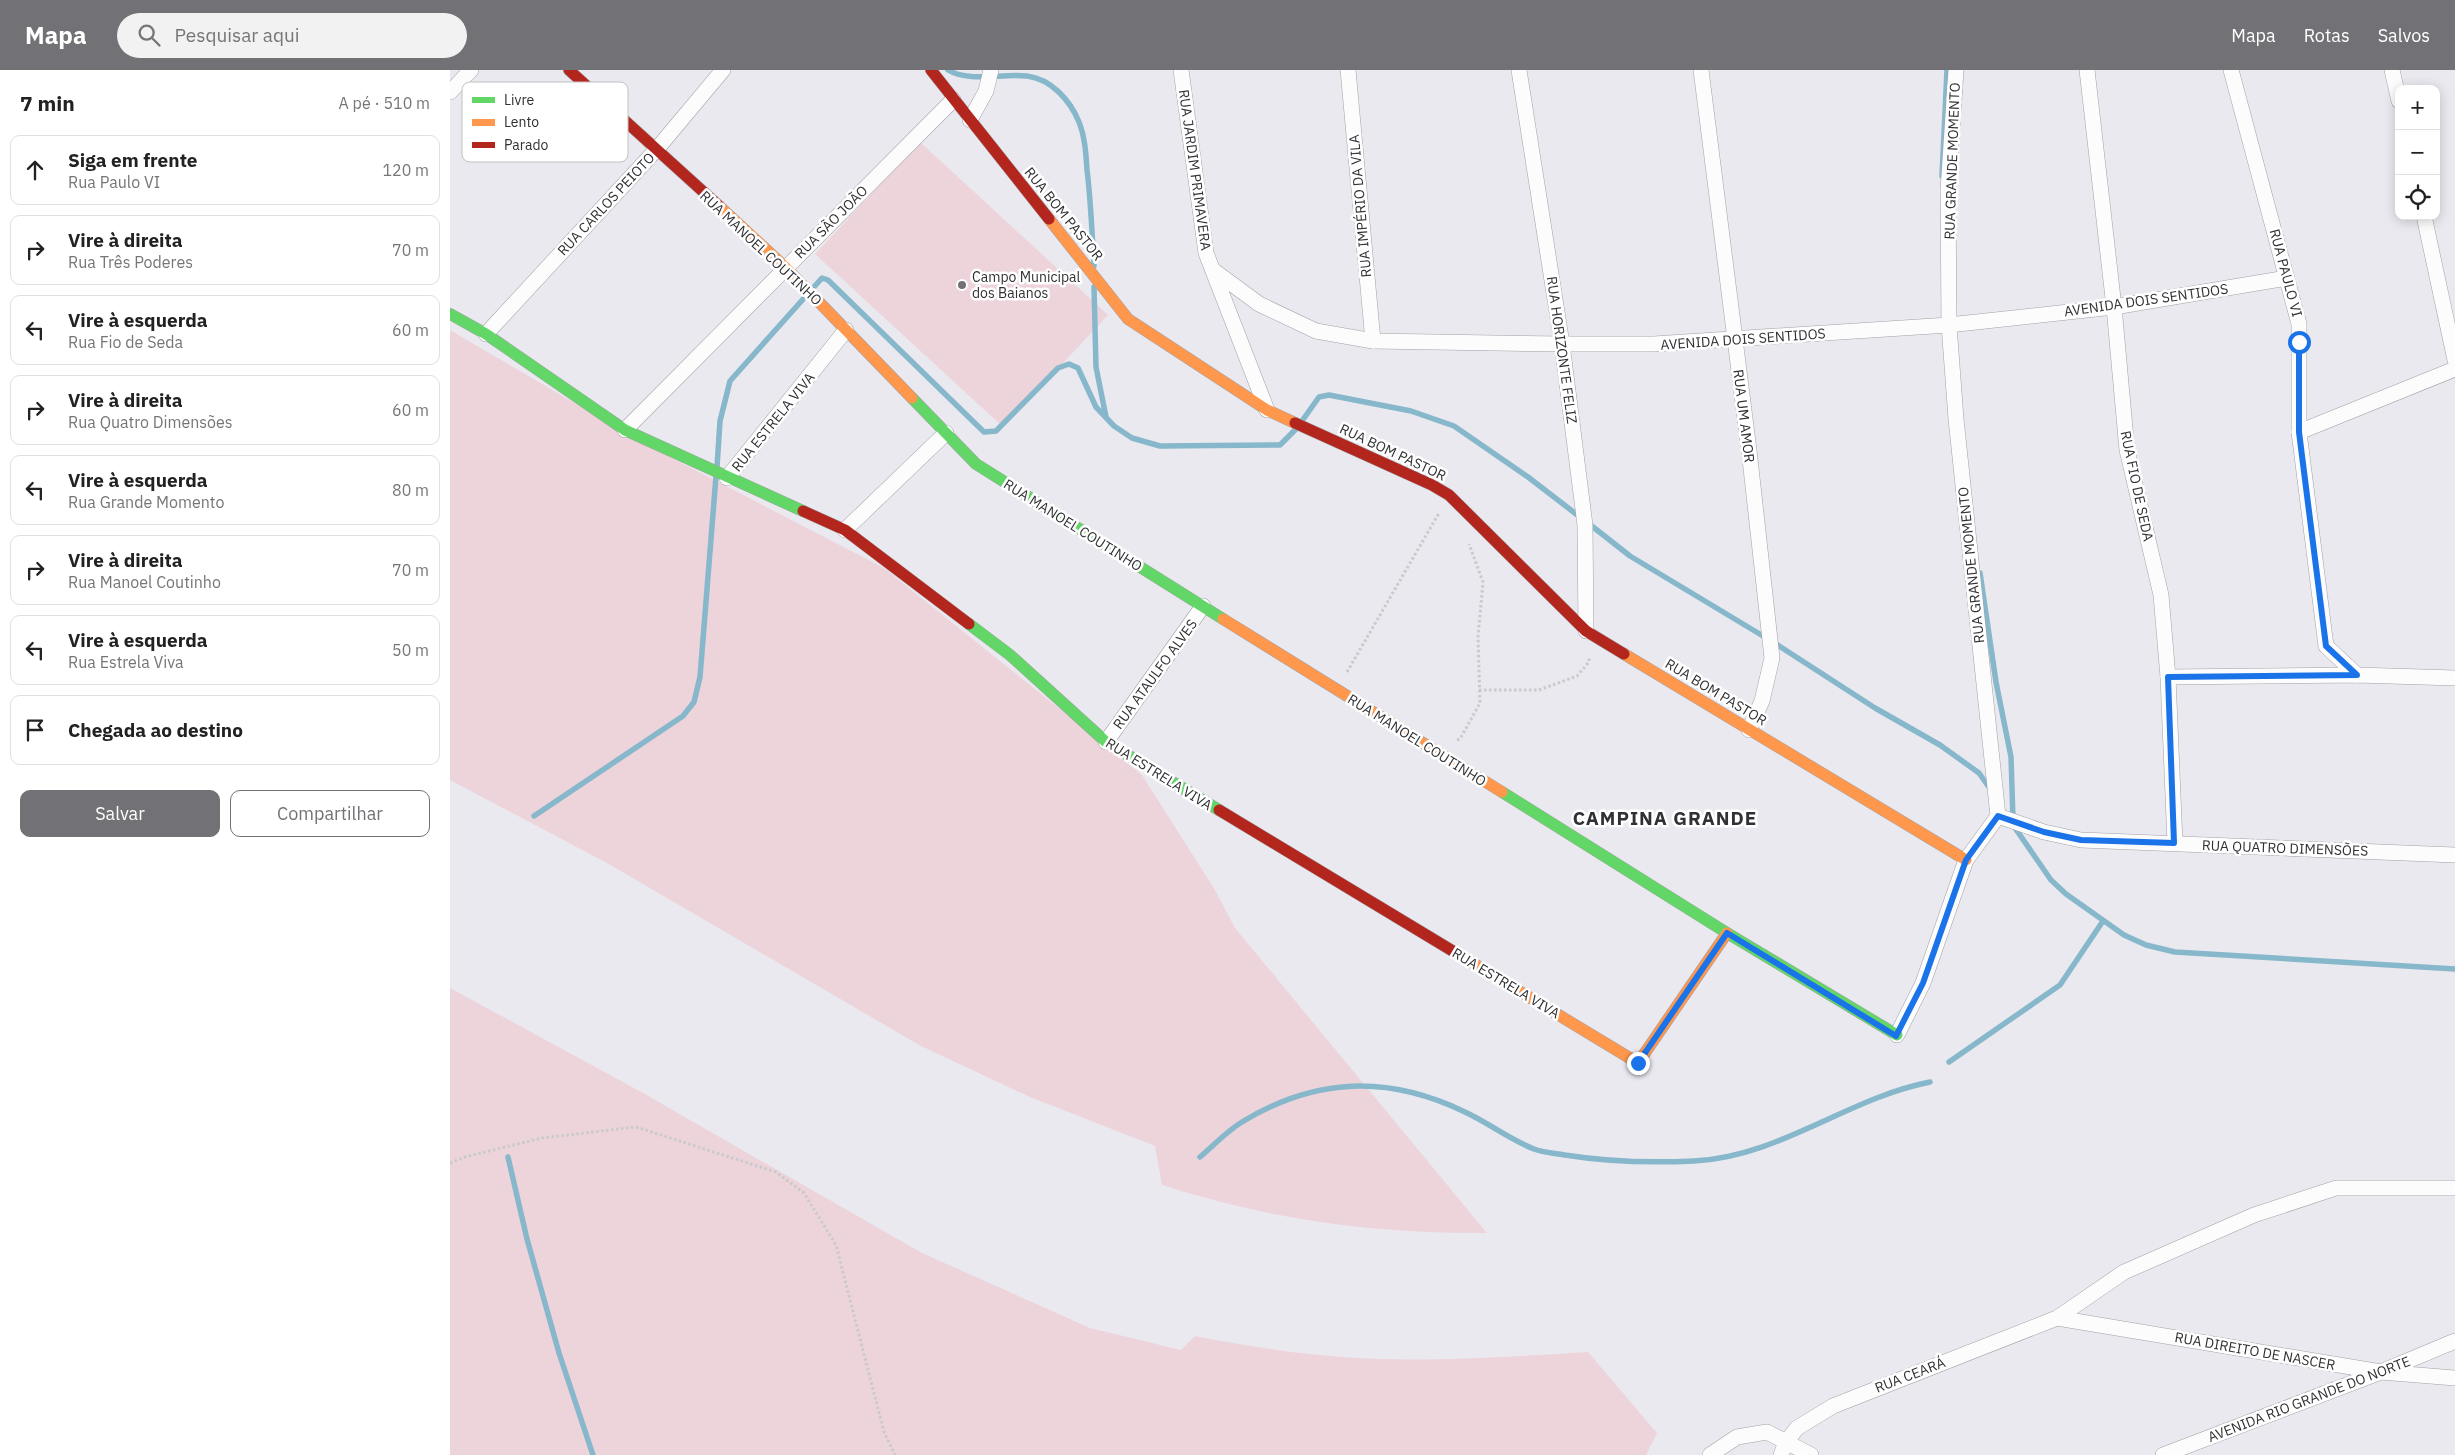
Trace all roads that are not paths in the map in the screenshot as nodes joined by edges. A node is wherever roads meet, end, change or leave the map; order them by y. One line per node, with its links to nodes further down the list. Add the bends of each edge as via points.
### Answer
1 (471, 70): 16 (street)
2 (570, 70): 14 (street, RUA MANOEL COUTINHO)
3 (723, 70): 20 (street, RUA CARLOS PEIOTO)
4 (931, 70): 17 (street, RUA BOM PASTOR)
5 (991, 70): 18 (street, via 986,91)
6 (1181, 70): 23 (street, RUA JARDIM PRIMAVERA, via 1206,253)
7 (1348, 70): 31 (street, RUA IMPÉRIO DA VILA)
8 (1520, 70): 32 (street, RUA HORIZONTE FELIZ)
9 (1701, 70): 30 (street, RUA UM AMOR)
10 (1956, 70): 27 (street, RUA GRANDE MOMENTO, via 1948,190)
11 (2087, 70): 25 (street, RUA FIO DE SEDA)
12 (2231, 70): 24 (street, RUA PAULO VI)
13 (2393, 72): 15 (street)
14 (583, 82)
15 (2396, 85)
16 (450, 92)
17 (953, 100): 18 (street, RUA BOM PASTOR); 22 (street, RUA SÃO JOÃO)
18 (970, 120): 35 (street, RUA BOM PASTOR, via 1128,319)
19 (628, 124): 20 (street, RUA MANOEL COUTINHO)
20 (656, 150): 22 (street, RUA MANOEL COUTINHO); 29 (street, RUA CARLOS PEIOTO)
21 (2425, 220): 33 (street)
22 (785, 267): 28 (street, RUA MANOEL COUTINHO); 36 (street, RUA SÃO JOÃO)
23 (1213, 270): 31 (street, AVENIDA DOIS SENTIDOS, via 1259,304 1316,331); 35 (street, RUA JARDIM PRIMAVERA)
24 (2288, 278): 25 (street, AVENIDA DOIS SENTIDOS); 37 (street, RUA PAULO VI, via 2299,324)
25 (2114, 307): 27 (street, AVENIDA DOIS SENTIDOS); 44 (street, RUA FIO DE SEDA, via 2127,450 2161,596)
26 (450, 314): 29 (street)
27 (1949, 325): 30 (street, AVENIDA DOIS SENTIDOS); 48 (street, RUA GRANDE MOMENTO)
28 (846, 330): 38 (street, RUA MANOEL COUTINHO); 39 (street, RUA ESTRELA VIVA)
29 (486, 334): 36 (street)
30 (1734, 340): 32 (street, AVENIDA DOIS SENTIDOS); 46 (street, RUA UM AMOR, via 1772,658 1762,701)
31 (1374, 341): 32 (street, AVENIDA DOIS SENTIDOS)
32 (1562, 344): 42 (street, RUA HORIZONTE FELIZ, via 1584,525)
33 (2455, 360)
34 (2455, 369): 37 (street)
35 (1266, 410): 42 (street, RUA BOM PASTOR, via 1449,494)
36 (625, 430): 39 (street)
37 (2299, 432): 43 (street, RUA PAULO VI, via 2326,646)
38 (946, 433): 40 (street); 41 (street, RUA MANOEL COUTINHO, via 976,464)
39 (727, 478): 40 (street, RUA ESTRELA VIVA)
40 (845, 530): 47 (street, RUA ESTRELA VIVA, via 1010,655)
41 (1204, 606): 47 (street, RUA ATAULFO ALVES); 52 (street, RUA MANOEL COUTINHO)
42 (1586, 631): 46 (street, RUA BOM PASTOR)
43 (2357, 675): 44 (street); 45 (street)
44 (2168, 677): 49 (street, RUA FIO DE SEDA)
45 (2455, 678)
46 (1749, 730): 51 (street, RUA BOM PASTOR)
47 (1106, 742): 52 (street, RUA ESTRELA VIVA, via 1638,1063)
48 (1998, 816): 49 (street, RUA QUATRO DIMENSÕES, via 2044,832 2081,840); 51 (street)
49 (2174, 843): 50 (street, RUA QUATRO DIMENSÕES)
50 (2455, 855)
51 (1966, 860): 53 (street, via 1923,983)
52 (1727, 933): 53 (street, RUA MANOEL COUTINHO)
53 (1896, 1036)
54 (2455, 1188): 55 (street, RUA CEARÁ, via 2336,1188 2254,1215 2124,1272)
55 (2056, 1318): 57 (street, RUA DIREITO DE NASCER); 59 (street, RUA CEARÁ, via 1834,1406 1796,1428)
56 (2455, 1341): 57 (street, AVENIDA RIO GRANDE DO NORTE)
57 (2381, 1372): 58 (street, RUA DIREITO DE NASCER); 62 (street, AVENIDA RIO GRANDE DO NORTE)
58 (2455, 1378)
59 (1783, 1448): 60 (street, via 1767,1432 1737,1437); 61 (street)
60 (1710, 1455)
61 (1811, 1455)
62 (2163, 1455)

